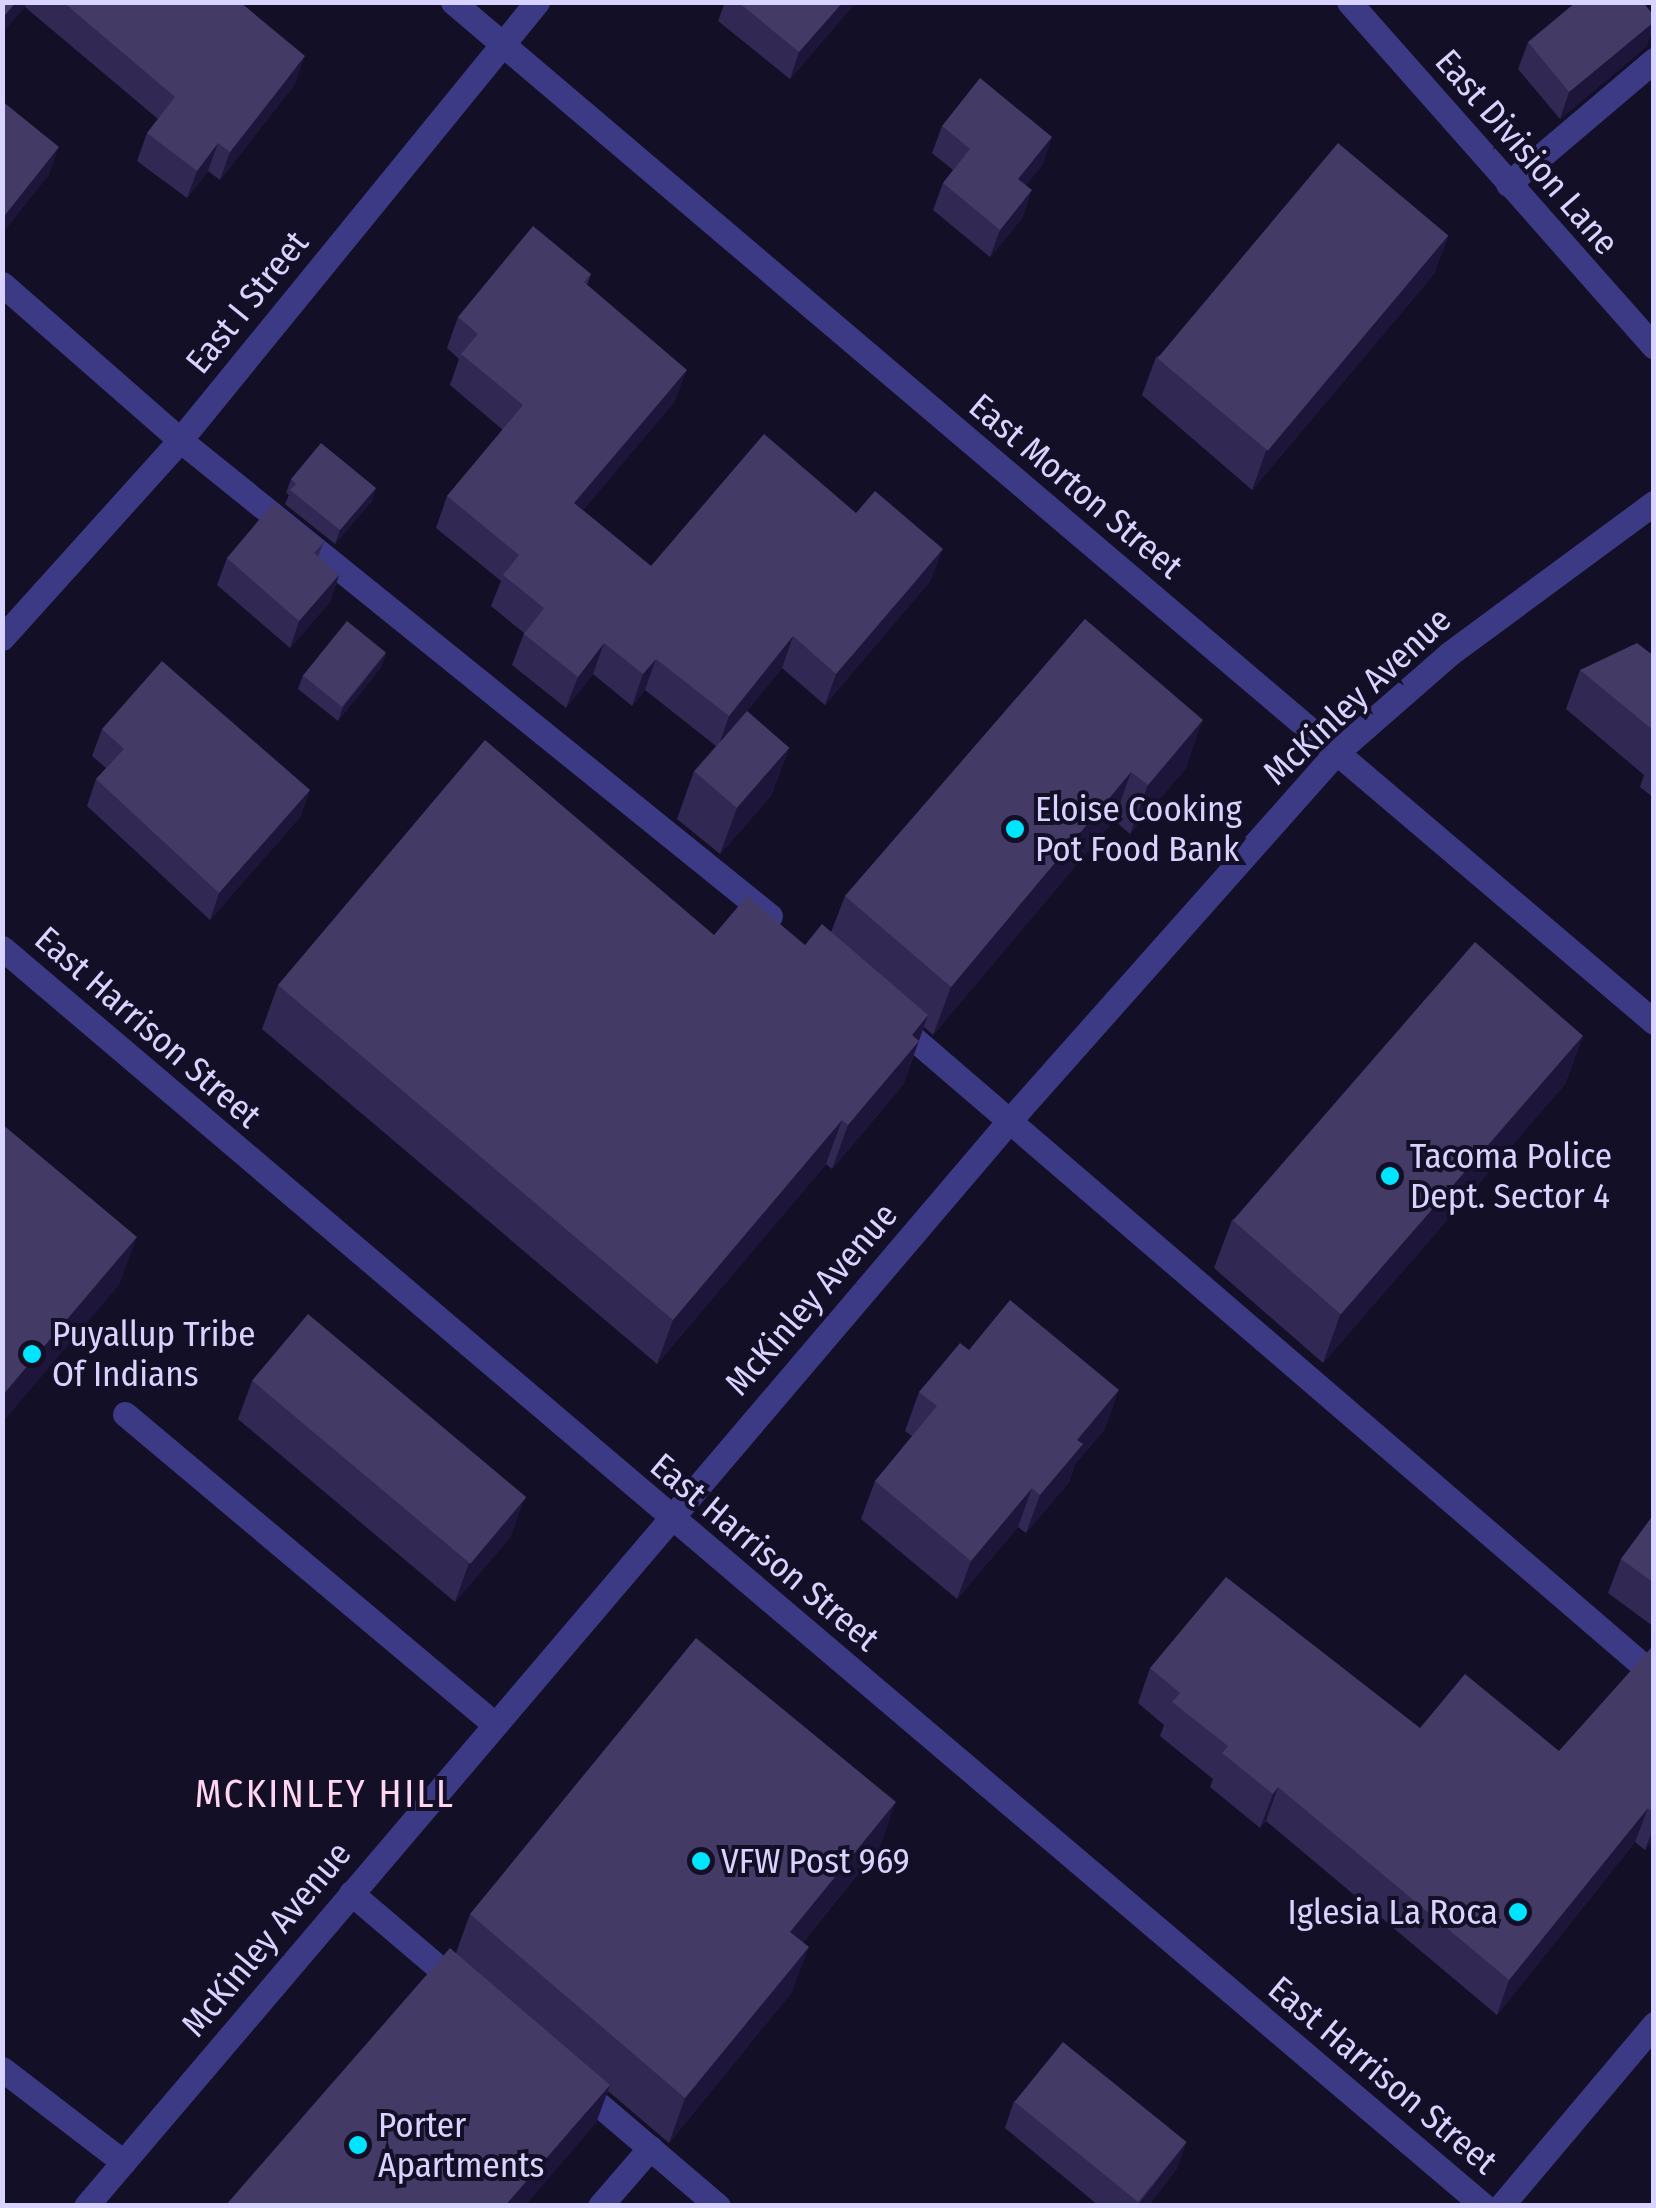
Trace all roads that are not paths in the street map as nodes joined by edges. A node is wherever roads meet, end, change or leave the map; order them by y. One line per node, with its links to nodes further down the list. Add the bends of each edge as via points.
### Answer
1 (453, 2): 4 (street, East Morton Street)
2 (536, 2): 4 (street, East I Street)
3 (1349, 2): 6 (street, East Division Lane)
4 (504, 45): 9 (street, East I Street); 12 (street, East Morton Street)
5 (1654, 60): 6 (street)
6 (1508, 184): 8 (street, East Division Lane)
7 (2, 284): 9 (street)
8 (1654, 347)
9 (180, 440): 11 (street, East I Street); 13 (street)
10 (1654, 504): 12 (street, McKinley Avenue, via 1449,654)
11 (2, 638)
12 (1338, 751): 16 (street, East Morton Street); 17 (street, McKinley Avenue)
13 (786, 930)
14 (2, 948): 19 (street, East Harrison Street)
15 (876, 1006): 17 (street)
16 (1654, 1022)
17 (1010, 1120): 19 (street, McKinley Avenue); 20 (street)
18 (125, 1414): 21 (street)
19 (669, 1517): 21 (street, McKinley Avenue); 32 (street, East Harrison Street)
20 (1654, 1675)
21 (494, 1724): 22 (street, McKinley Avenue)
22 (351, 1893): 23 (street); 28 (street, McKinley Avenue)
23 (486, 2008)
24 (1654, 2024): 33 (street)
25 (2, 2070): 28 (street)
26 (560, 2072): 27 (street)
27 (650, 2148): 30 (street); 31 (street)
28 (122, 2162): 29 (street, McKinley Avenue)
29 (86, 2206)
30 (600, 2206)
31 (718, 2206)
32 (1484, 2206)
33 (1501, 2206)

